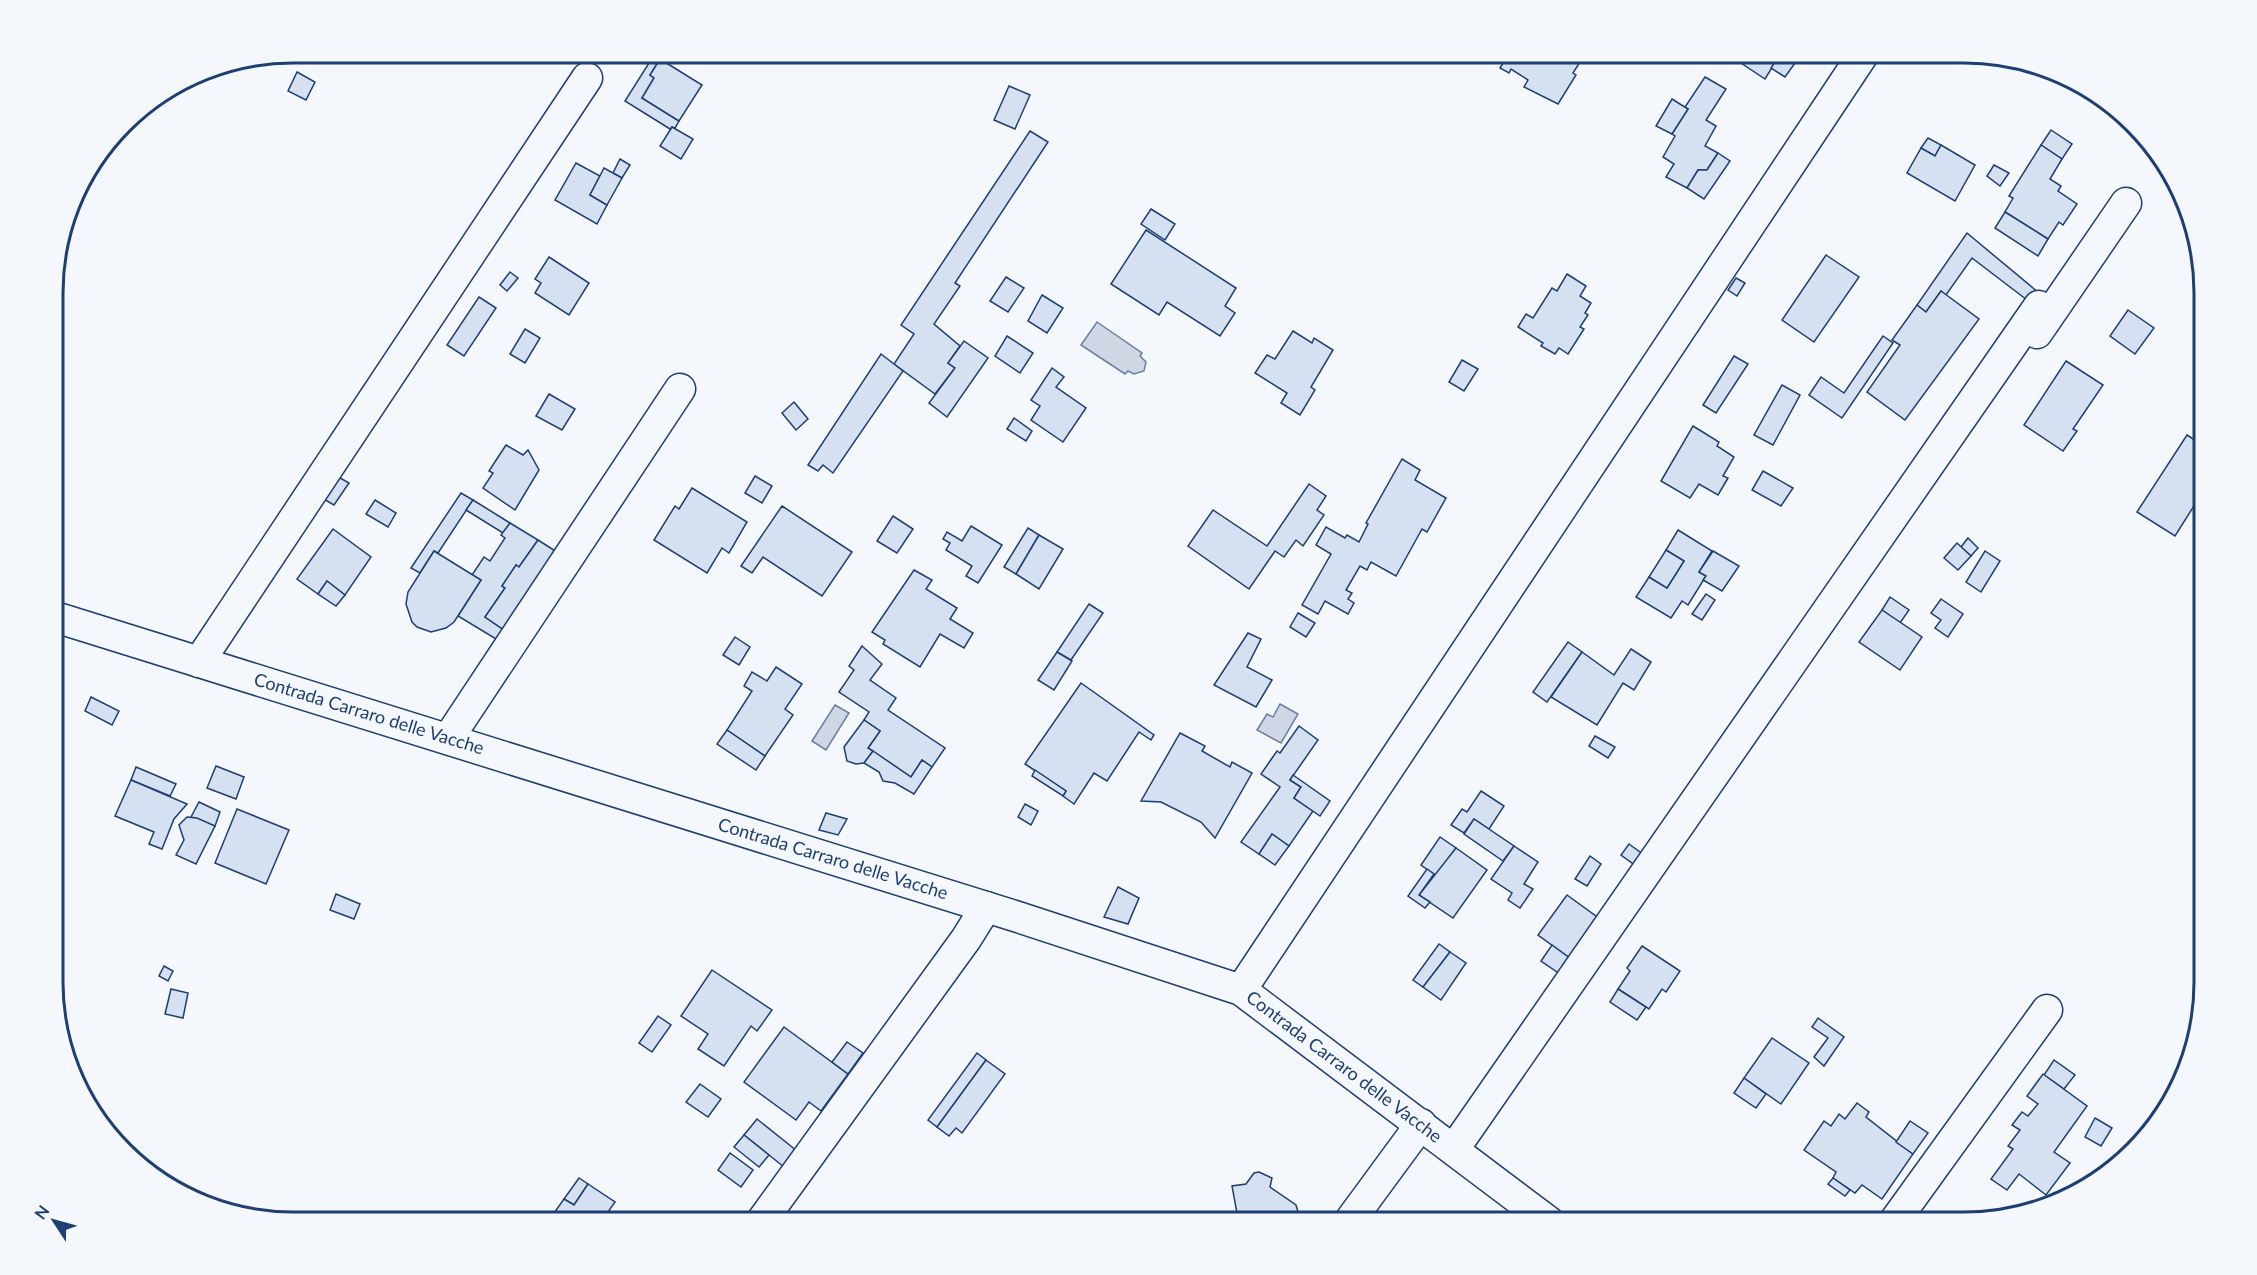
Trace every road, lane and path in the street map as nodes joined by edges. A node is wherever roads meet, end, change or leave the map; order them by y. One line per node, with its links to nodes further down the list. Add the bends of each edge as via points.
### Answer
1 (1857, 63): 11 (street)
2 (587, 78): 8 (street)
3 (2126, 203): 6 (street, via 2001,386)
4 (2039, 306): 6 (street)
5 (680, 389): 9 (street)
6 (1973, 401): 14 (street)
7 (63, 620): 8 (street, Contrada Carraro delle Vacche)
8 (199, 662): 9 (street, Contrada Carraro delle Vacche)
9 (448, 739): 10 (street, Contrada Carraro delle Vacche)
10 (986, 907): 11 (street, Contrada Carraro delle Vacche); 15 (street)
11 (1241, 990): 13 (street, Contrada Carraro delle Vacche)
12 (2048, 1010): 18 (street)
13 (1421, 1124): 14 (street, Contrada Carraro delle Vacche); 16 (street)
14 (1454, 1149): 17 (street, Contrada Carraro delle Vacche)
15 (768, 1212)
16 (1356, 1212)
17 (1536, 1212)
18 (1901, 1212)

